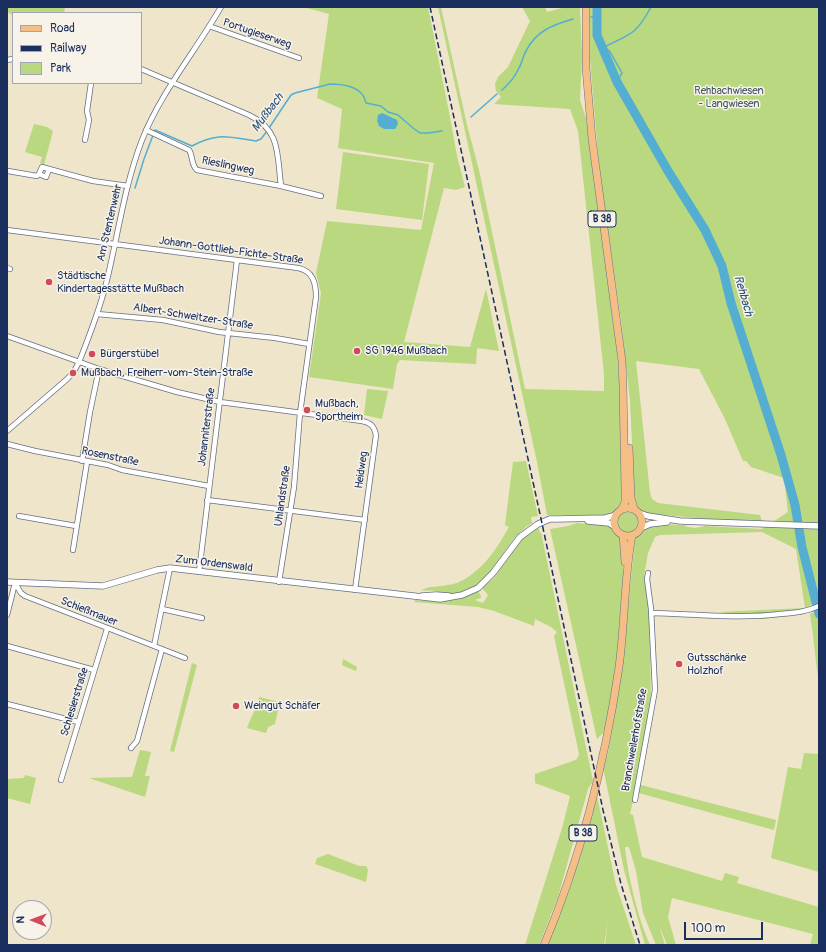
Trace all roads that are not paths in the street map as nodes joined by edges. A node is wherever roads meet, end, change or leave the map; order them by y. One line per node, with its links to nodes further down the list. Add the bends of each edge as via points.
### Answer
1 (221, 7): 3 (street, Am Stentenwehr)
2 (586, 7): 23 (main road, B 38, via 586,68 592,139 621,354)
3 (209, 26): 4 (street, Portugieserweg); 6 (street, Am Stentenwehr)
4 (299, 58)
5 (142, 69): 6 (street)
6 (172, 82): 8 (street, Am Stentenwehr); 12 (street, via 256,118 268,128 275,142)
7 (91, 84): 9 (street)
8 (146, 130): 11 (street, Am Stentenwehr); 12 (street, Rieslingweg, via 188,150 197,170)
9 (85, 140)
10 (8, 171): 11 (street, via 46,177 48,169 93,181)
11 (128, 186): 15 (street, Am Stentenwehr)
12 (281, 186): 13 (street, Rieslingweg)
13 (321, 196)
14 (7, 230): 15 (street, Johann-Gottlieb-Fichte-Straße)
15 (115, 244): 16 (street, Johann-Gottlieb-Fichte-Straße); 17 (street, Am Stentenwehr)
16 (237, 260): 18 (street, Johanniterstraße); 20 (street, Johann-Gottlieb-Fichte-Straße, via 304,269 309,273 314,279 316,289)
17 (97, 314): 18 (street, Albert-Schweitzer-Straße, via 163,320); 21 (street, Am Stentenwehr)
18 (229, 334): 20 (street, Albert-Schweitzer-Straße); 24 (street, Johanniterstraße)
19 (7, 336): 21 (street)
20 (310, 344): 25 (street, Johann-Gottlieb-Fichte-Straße)
21 (80, 362): 22 (street); 26 (street, Am Stentenwehr, via 66,380)
22 (99, 369): 24 (street, via 166,390); 28 (street, via 89,418)
23 (623, 386): 32 (main road, B 38, via 628,422 631,498); 33 (main road, B 38, via 625,502)
24 (220, 402): 25 (street); 29 (street, Johanniterstraße)
25 (300, 413): 31 (street, Uhlandstraße); 36 (street, Heidweg, via 362,421 374,426 376,435)
26 (7, 431)
27 (7, 444): 28 (street, Rosenstraße)
28 (85, 461): 29 (street, Rosenstraße); 38 (street)
29 (209, 486): 30 (street, Johanniterstraße)
30 (207, 500): 31 (street); 46 (street, Johanniterstraße)
31 (291, 511): 36 (street); 49 (street, Uhlandstraße)
32 (637, 511): 33 (main road, via 629,508); 37 (street, via 648,516); 41 (main road, via 642,521)
33 (619, 512): 35 (street, Zum Ordenswald, via 605,518); 40 (main road, via 614,520)
34 (19, 516): 38 (street)
35 (572, 519): 40 (street, Zum Ordenswald, via 606,523); 52 (street, Zum Ordenswald, via 550,519 534,526 520,537 484,583 472,591 452,597)
36 (365, 520): 52 (street, Heidweg)
37 (680, 521): 39 (street); 41 (street, via 650,524)
38 (76, 526): 44 (street)
39 (819, 526)
40 (615, 527): 42 (main road)
41 (641, 528): 43 (main road)
42 (623, 535): 43 (main road); 50 (main road, B 38)
43 (632, 535): 50 (main road, B 38)
44 (73, 550)
45 (170, 568): 46 (street, Zum Ordenswald); 51 (street, Zum Ordenswald, via 103,586); 55 (street)
46 (199, 572): 49 (street, Zum Ordenswald)
47 (648, 573): 56 (street, Branchweilerhofstraße)
48 (7, 582): 51 (street, Zum Ordenswald)
49 (280, 582): 52 (street, Zum Ordenswald)
50 (626, 582): 70 (main road, B 38, via 619,660 593,798 583,835)
51 (15, 583): 53 (street); 59 (street, Schießmauer, via 25,596)
52 (355, 590)
53 (10, 596): 57 (street)
54 (819, 606): 56 (street, via 806,612 766,616)
55 (162, 609): 58 (street); 61 (street)
56 (652, 613): 69 (street, Branchweilerhofstraße, via 655,690)
57 (7, 615)
58 (202, 618)
59 (107, 629): 61 (street, Schießmauer); 64 (street, Schlesierstraße)
60 (7, 646): 64 (street)
61 (154, 646): 62 (street, Schießmauer)
62 (162, 649): 63 (street, Schießmauer); 67 (street, via 137,741)
63 (185, 658)
64 (94, 670): 66 (street, Schlesierstraße)
65 (7, 704): 66 (street)
66 (78, 722): 68 (street, Schlesierstraße)
67 (131, 748)
68 (61, 780)
69 (635, 800)
70 (544, 945)

